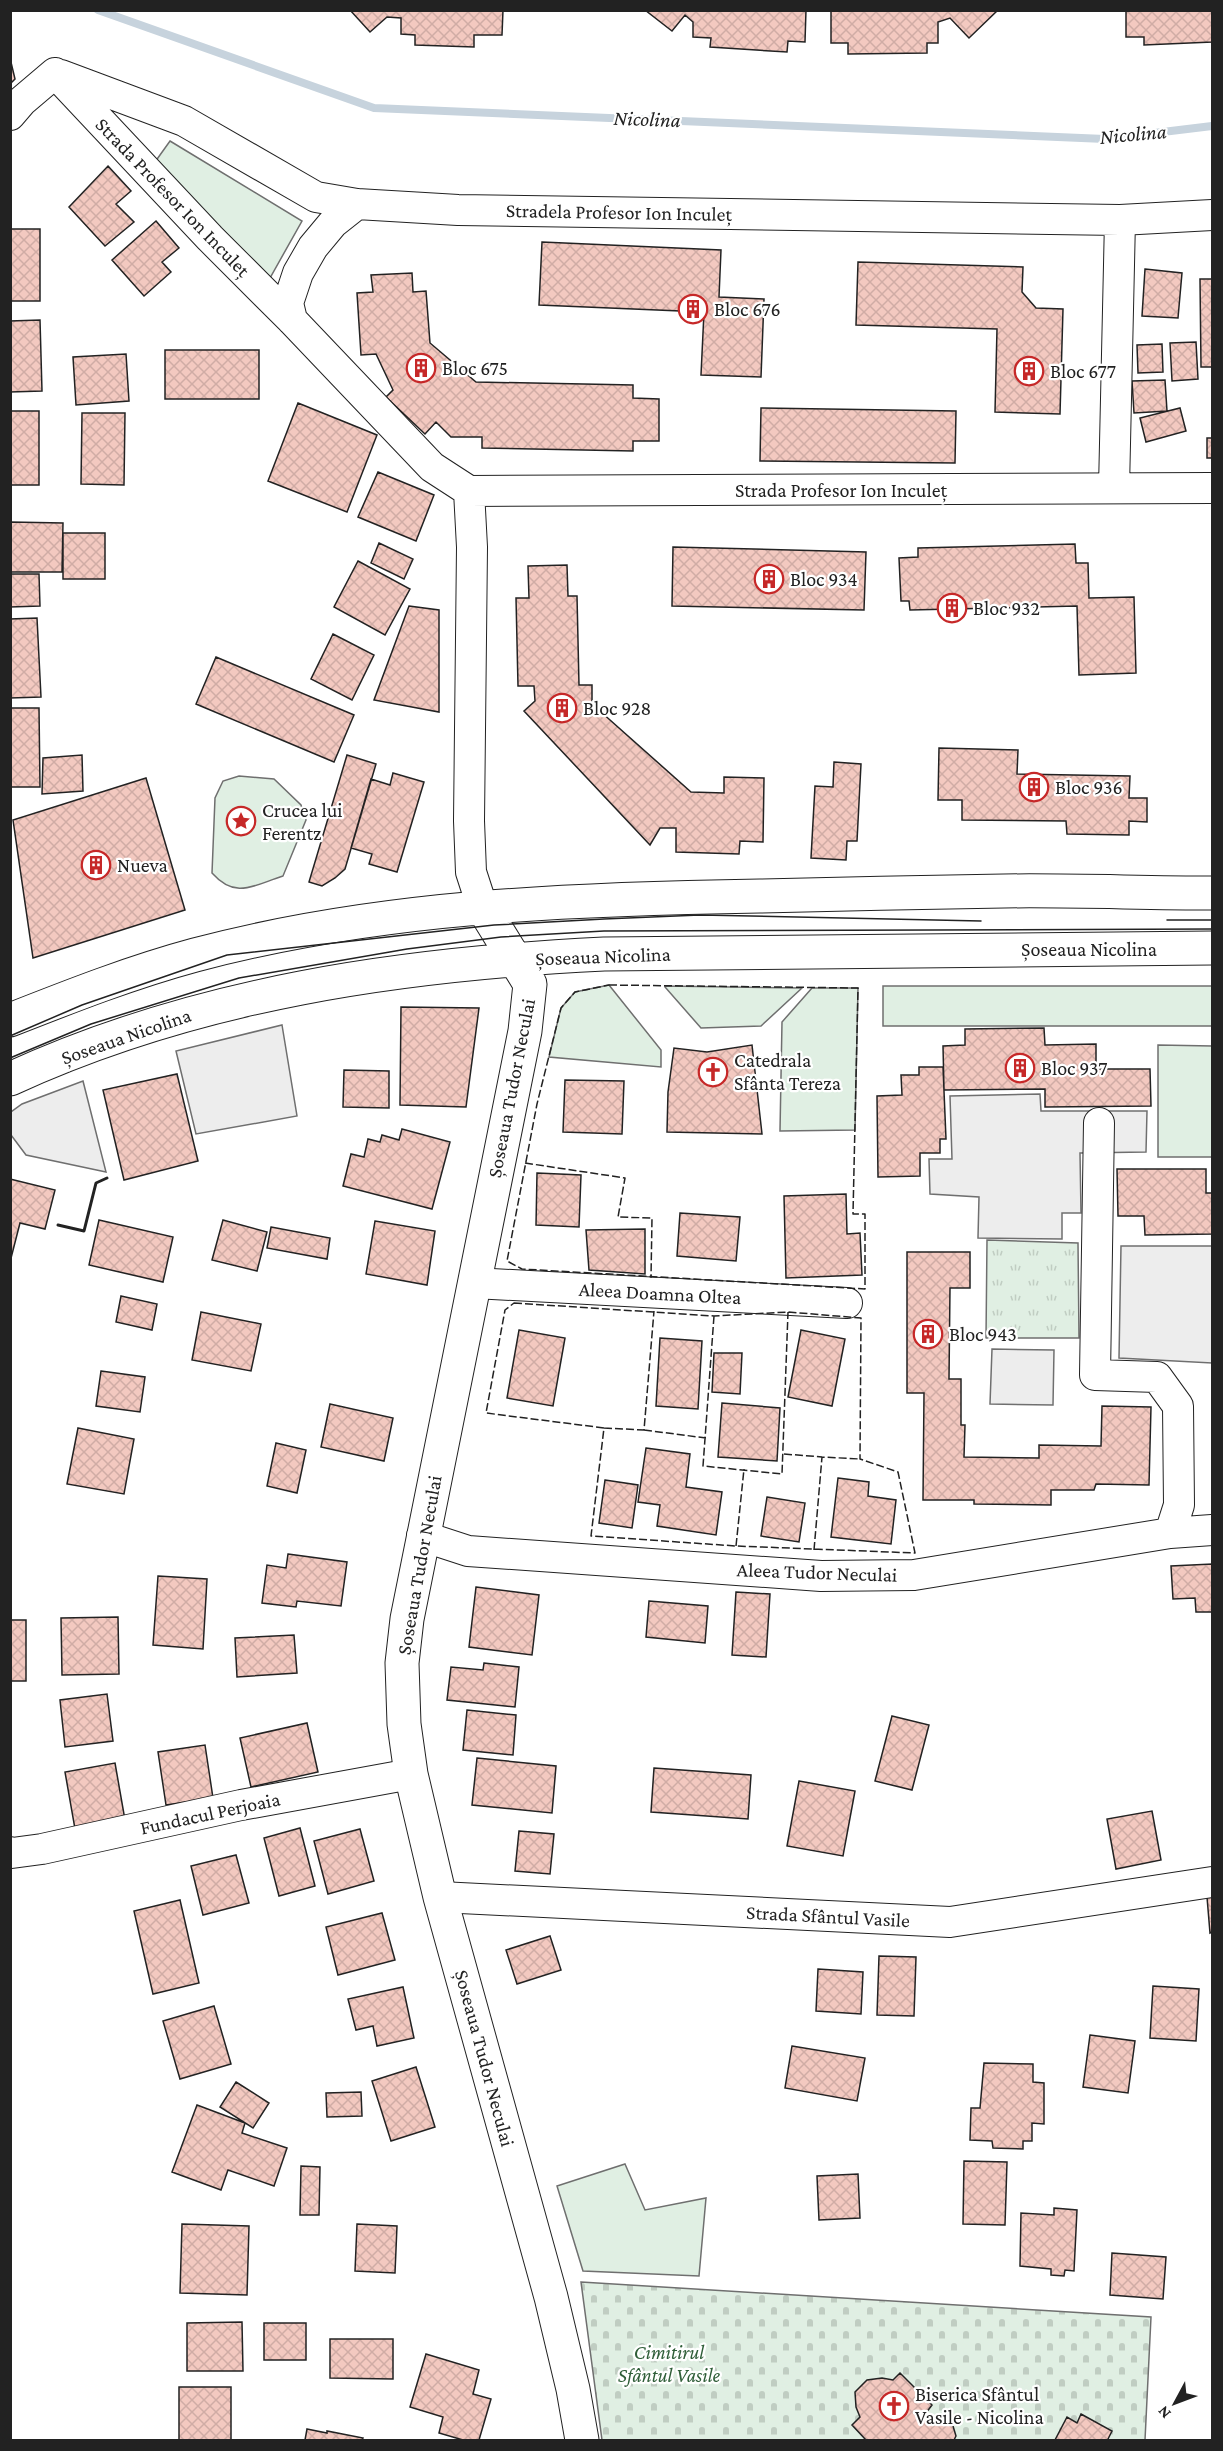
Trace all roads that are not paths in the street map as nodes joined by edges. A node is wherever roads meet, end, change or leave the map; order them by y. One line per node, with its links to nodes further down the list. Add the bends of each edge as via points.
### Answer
1 (55, 73): 2 (street); 3 (street, Stradela Profesor Ion Inculeț, via 184,120 316,197); 6 (street, Strada Profesor Ion Inculeț)
2 (10, 115)
3 (357, 204): 5 (street, Stradela Profesor Ion Inculeț, via 458,210); 6 (street, via 313,246 288,303)
4 (1212, 214): 5 (street, Stradela Profesor Ion Inculeț)
5 (1120, 220): 7 (street)
6 (292, 320): 9 (street, Strada Profesor Ion Inculeț, via 432,467)
7 (1114, 488): 8 (street, Strada Profesor Ion Inculeț); 9 (street, Strada Profesor Ion Inculeț)
8 (1212, 488)
9 (469, 491): 11 (street, via 472,546 468,821 471,872)
10 (1212, 893): 11 (main road, via 1007,891 603,898)
11 (482, 906): 13 (main road, Șoseaua Tudor Neculai); 14 (main road, via 357,923 204,953)
12 (1212, 948): 13 (main road, Șoseaua Nicolina)
13 (513, 958): 15 (main road, Șoseaua Nicolina, via 391,972 241,1000 158,1023); 17 (main road, Șoseaua Tudor Neculai, via 530,984 525,1032)
14 (10, 1020)
15 (10, 1079)
16 (1099, 1124): 20 (street, via 1095,1375 1156,1377 1178,1406 1179,1505)
17 (474, 1283): 18 (street, Aleea Doamna Oltea); 21 (main road, Șoseaua Tudor Neculai)
18 (847, 1303)
19 (1212, 1530): 20 (street, Aleea Tudor Neculai)
20 (1170, 1533): 21 (street, Aleea Tudor Neculai, via 914,1575 821,1576 468,1551)
21 (422, 1536): 22 (main road, Șoseaua Tudor Neculai, via 402,1663)
22 (411, 1774): 23 (street, Fundacul Perjoaia, via 42,1849); 25 (main road, Șoseaua Tudor Neculai)
23 (10, 1852)
24 (1212, 1882): 25 (street, Strada Sfântul Vasile, via 950,1922)
25 (440, 1897): 26 (main road, Șoseaua Tudor Neculai, via 551,2296)
26 (582, 2440)

